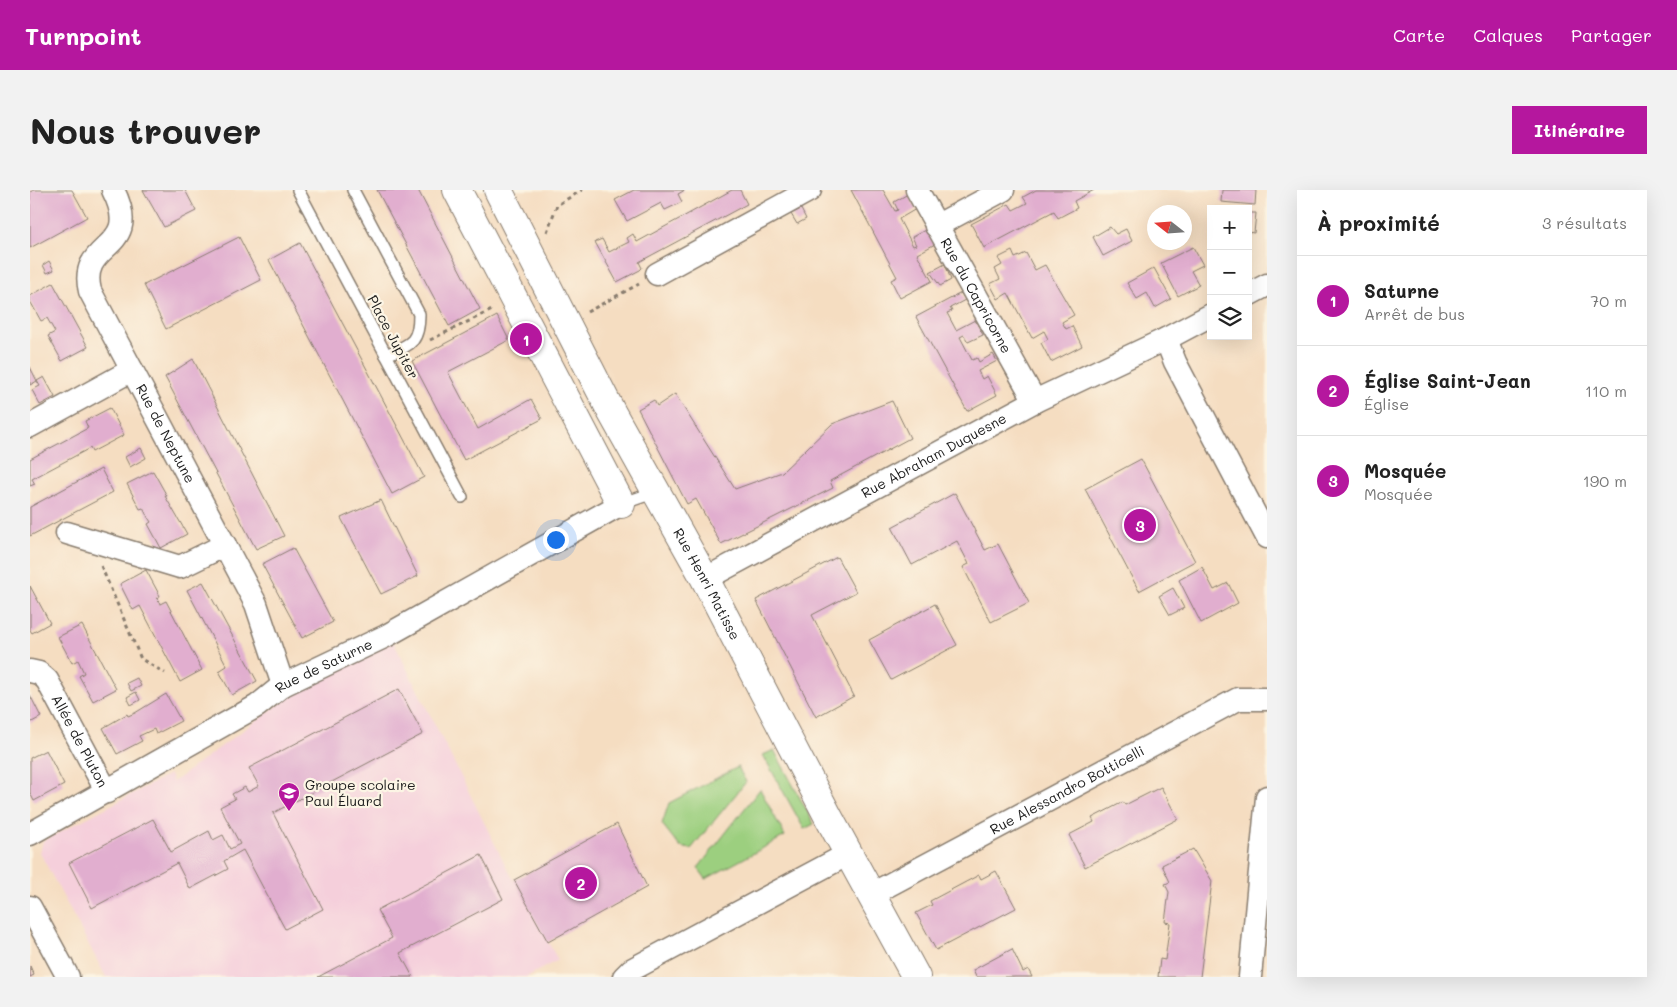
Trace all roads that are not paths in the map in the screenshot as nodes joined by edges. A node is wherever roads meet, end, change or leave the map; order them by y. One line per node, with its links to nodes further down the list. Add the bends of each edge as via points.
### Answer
1 (113, 190): 16 (street, Rue de Neptune, via 122,212 118,235 111,245 93,258 86,277)
2 (298, 190): 15 (lane, Place Jupiter)
3 (353, 190): 15 (lane, via 419,314 419,332 412,343)
4 (457, 190): 21 (street)
5 (498, 190): 19 (street, Rue Henri Matisse)
6 (810, 190): 10 (street)
7 (917, 190): 9 (street, Rue du Capricorne)
8 (1003, 190): 9 (street)
9 (936, 226): 17 (street, Rue du Capricorne)
10 (657, 274)
11 (1267, 285): 12 (street)
12 (1252, 293)
13 (1207, 317): 14 (street, Rue Abraham Duquesne)
14 (1166, 339): 17 (street, Rue Abraham Duquesne); 23 (street)
15 (386, 354): 20 (lane, Place Jupiter)
16 (132, 370): 18 (street); 24 (street, Rue de Neptune)
17 (1035, 401): 25 (street, Rue Abraham Duquesne)
18 (30, 426)
19 (656, 492): 21 (lane); 25 (street, Rue Henri Matisse)
20 (462, 497)
21 (621, 504): 27 (street, Rue de Saturne, via 386,636)
22 (67, 533): 24 (street, via 180,567)
23 (1267, 537)
24 (226, 545): 27 (street, Rue de Neptune, via 256,604)
25 (705, 579): 32 (street, Rue Henri Matisse)
26 (30, 671): 29 (street, Allée de Pluton, via 47,680)
27 (283, 685): 29 (street, Rue de Saturne, via 257,706)
28 (1267, 699): 33 (street, Rue Alessandro Botticelli, via 1238,699)
29 (107, 792): 31 (street, Rue de Saturne)
30 (1267, 797): 38 (street)
31 (30, 834)
32 (850, 853): 33 (street, Rue Henri Matisse); 36 (street, via 631,970)
33 (872, 894): 37 (street, Rue Henri Matisse)
34 (31, 912): 35 (street)
35 (68, 977)
36 (624, 977)
37 (916, 977)
38 (1250, 977)

